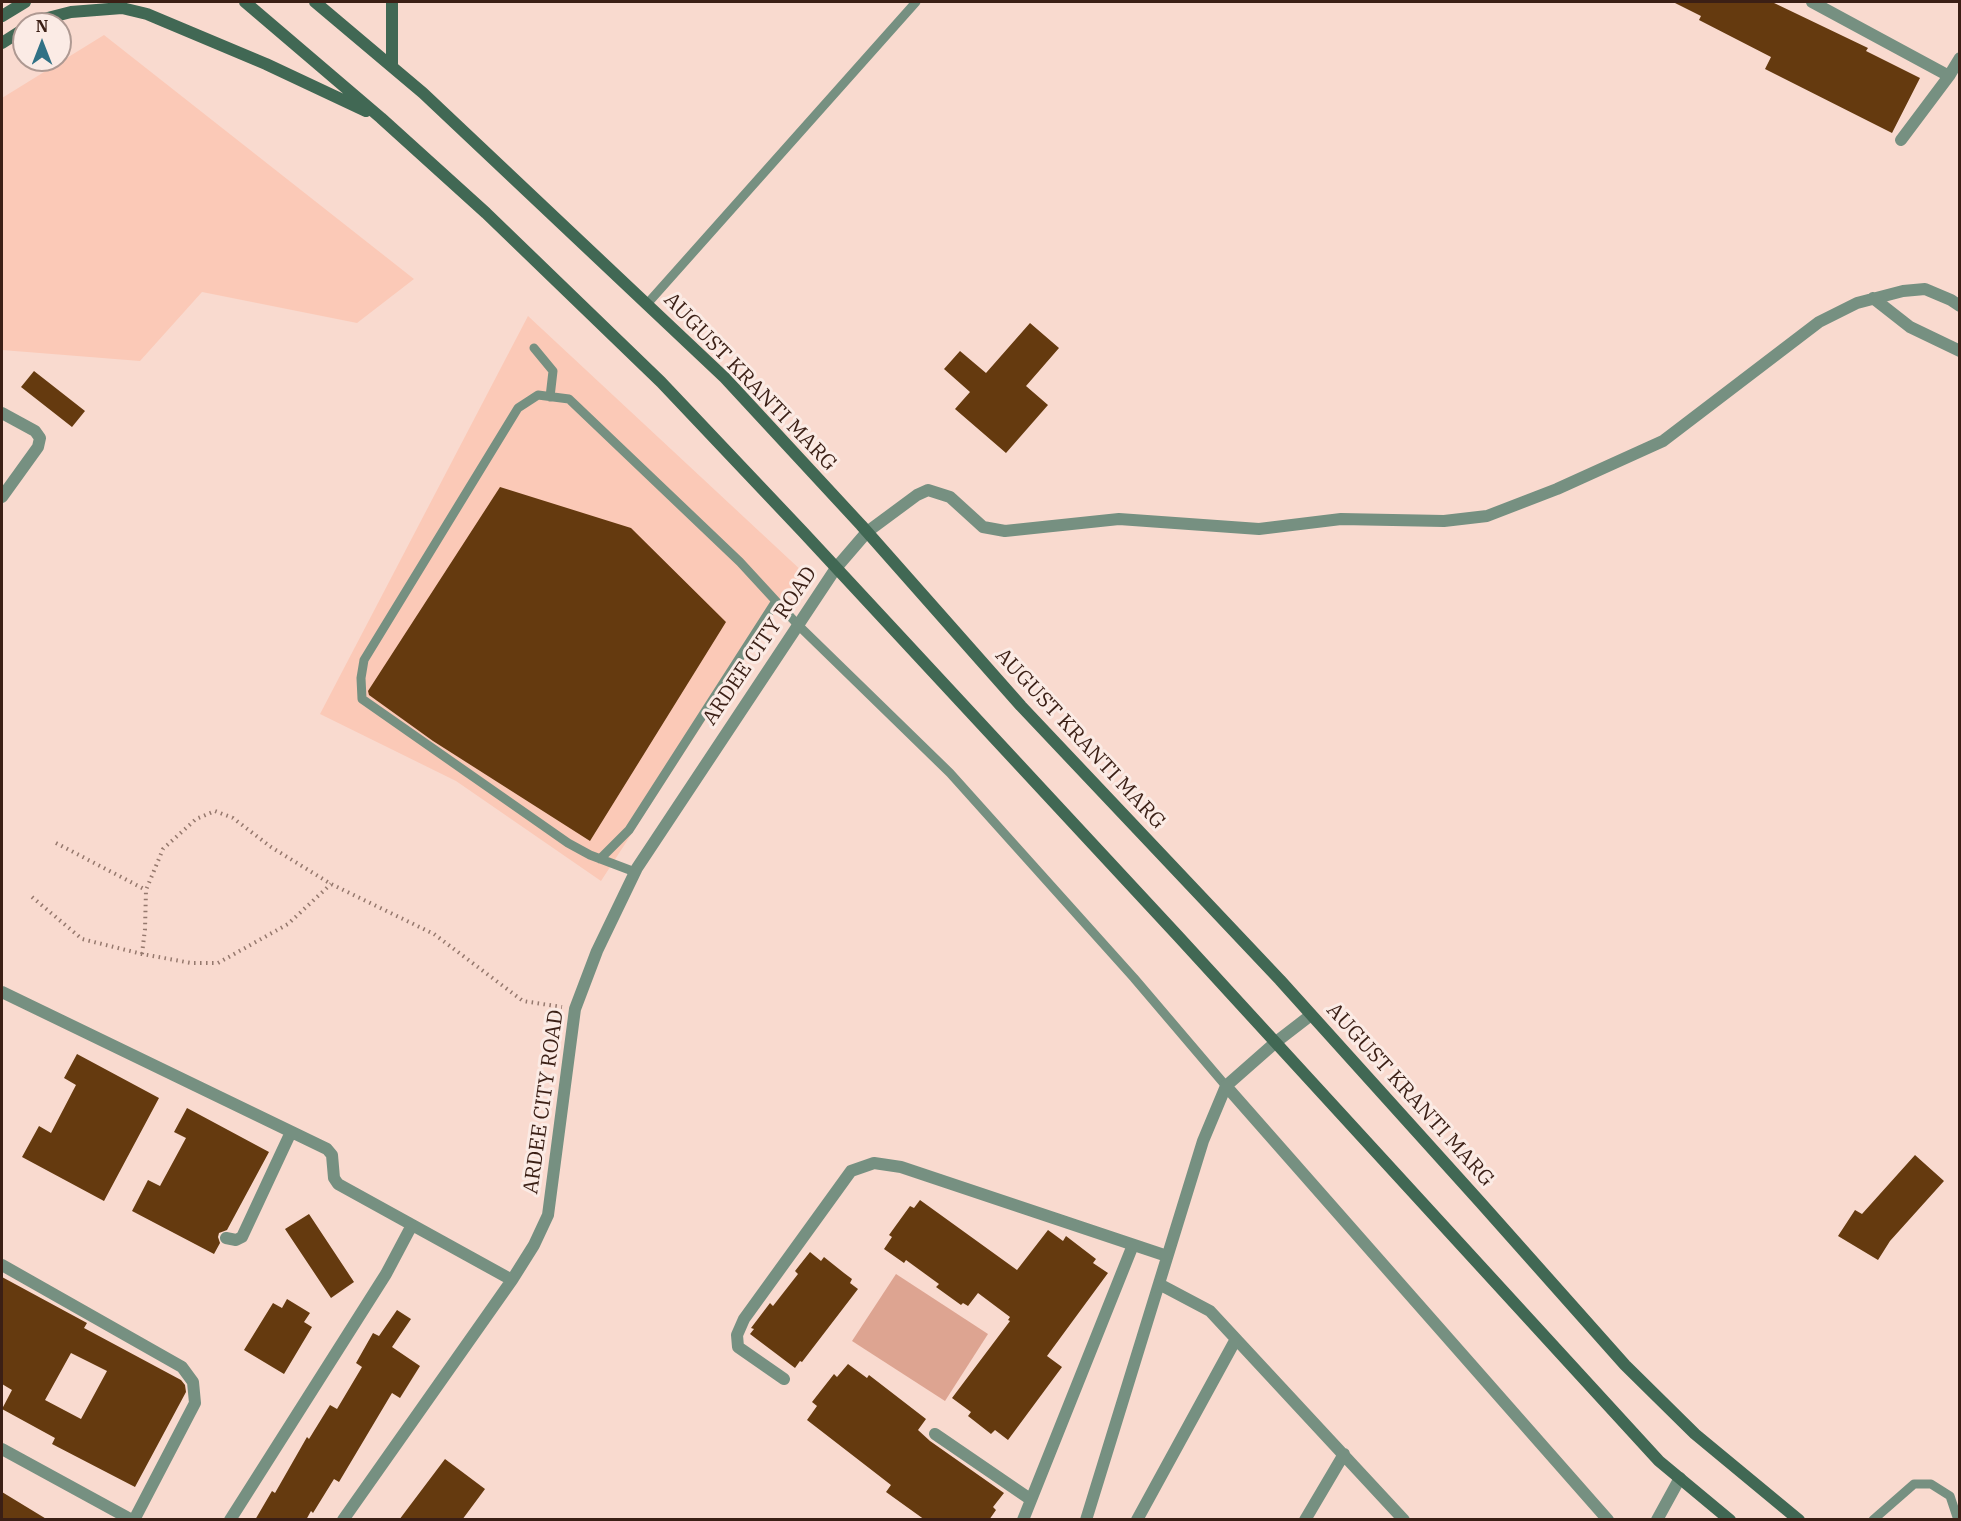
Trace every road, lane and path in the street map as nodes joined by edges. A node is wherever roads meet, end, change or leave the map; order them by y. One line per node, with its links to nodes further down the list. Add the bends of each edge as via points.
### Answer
1 (25, 2): 10 (main road)
2 (70, 2): 8 (main road)
3 (245, 2): 14 (main road)
4 (315, 2): 12 (main road, AUGUST KRANTI MARG)
5 (392, 2): 12 (main road)
6 (916, 2): 17 (lane)
7 (1812, 2): 13 (street)
8 (52, 12)
9 (70, 12): 14 (main road, via 122,8 147,14)
10 (2, 16)
11 (1959, 58): 13 (street)
12 (392, 66): 17 (main road, AUGUST KRANTI MARG)
13 (1949, 76): 15 (street)
14 (381, 118): 25 (main road, via 661,382)
15 (1901, 140)
16 (1873, 298): 18 (street, via 1925,289); 20 (street, via 1910,327); 24 (street, ARDEE CITY ROAD, via 1819,322 1663,441 1487,516 1444,521 1341,519 1259,529 1119,519 1005,531 983,527 950,497 928,490)
17 (647, 304): 24 (main road, AUGUST KRANTI MARG, via 725,378)
18 (1959, 306)
19 (534, 348): 21 (lane, via 553,371)
20 (1959, 351)
21 (550, 397): 26 (lane, via 569,399 740,561); 29 (lane, via 538,396 518,408 364,660 362,699 568,843)
22 (2, 413): 23 (street, via 40,438 38,447)
23 (2, 497)
24 (867, 532): 25 (street, ARDEE CITY ROAD); 37 (main road, AUGUST KRANTI MARG, via 1021,706)
25 (836, 568): 27 (street, ARDEE CITY ROAD); 38 (main road)
26 (776, 601): 27 (lane); 29 (lane, via 629,830)
27 (798, 625): 30 (street, ARDEE CITY ROAD); 39 (lane, via 950,773)
28 (57, 843): 32 (path)
29 (600, 860): 30 (lane)
30 (635, 872): 36 (street, ARDEE CITY ROAD, via 597,951)
31 (331, 884): 32 (path, via 233,818 215,811 196,819 163,849); 34 (path, via 288,924 218,963 191,963); 36 (path, via 434,934 524,1001)
32 (146, 890): 34 (path)
33 (32, 897): 34 (path, via 82,939)
34 (142, 954)
35 (2, 992): 40 (street)
36 (575, 1009): 46 (street, ARDEE CITY ROAD, via 548,1215)
37 (1311, 1015): 38 (street); 66 (main road, AUGUST KRANTI MARG, via 1625,1365 1695,1434)
38 (1276, 1042): 39 (street); 53 (main road, via 1659,1461)
39 (1226, 1086): 44 (street, via 1203,1141); 63 (street)
40 (291, 1132): 41 (street, via 327,1149 338,1184); 42 (street, via 242,1237)
41 (412, 1225): 46 (street); 56 (street, via 386,1274)
42 (226, 1238)
43 (1133, 1245): 44 (street); 49 (street, via 901,1167 874,1163 851,1171 744,1319 737,1335 738,1347); 54 (street)
44 (1167, 1256): 47 (street)
45 (2, 1264): 55 (street, via 182,1367 192,1382 195,1403)
46 (512, 1280): 57 (street, ARDEE CITY ROAD)
47 (1159, 1284): 48 (street, via 1210,1311); 59 (street)
48 (1236, 1339): 52 (street); 60 (street)
49 (784, 1380)
50 (935, 1434): 54 (street)
51 (2, 1449): 55 (street)
52 (1344, 1454): 61 (street); 62 (street)
53 (1680, 1478): 64 (street); 65 (main road)
54 (1030, 1499): 58 (street)
55 (133, 1520)
56 (230, 1520)
57 (343, 1520)
58 (1023, 1520)
59 (1086, 1520)
60 (1137, 1520)
61 (1305, 1520)
62 (1404, 1520)
63 (1608, 1520)
64 (1657, 1520)
65 (1730, 1520)
66 (1799, 1520)
67 (1873, 1520): 68 (lane, via 1914,1484 1931,1484 1950,1496)
68 (1958, 1520)

